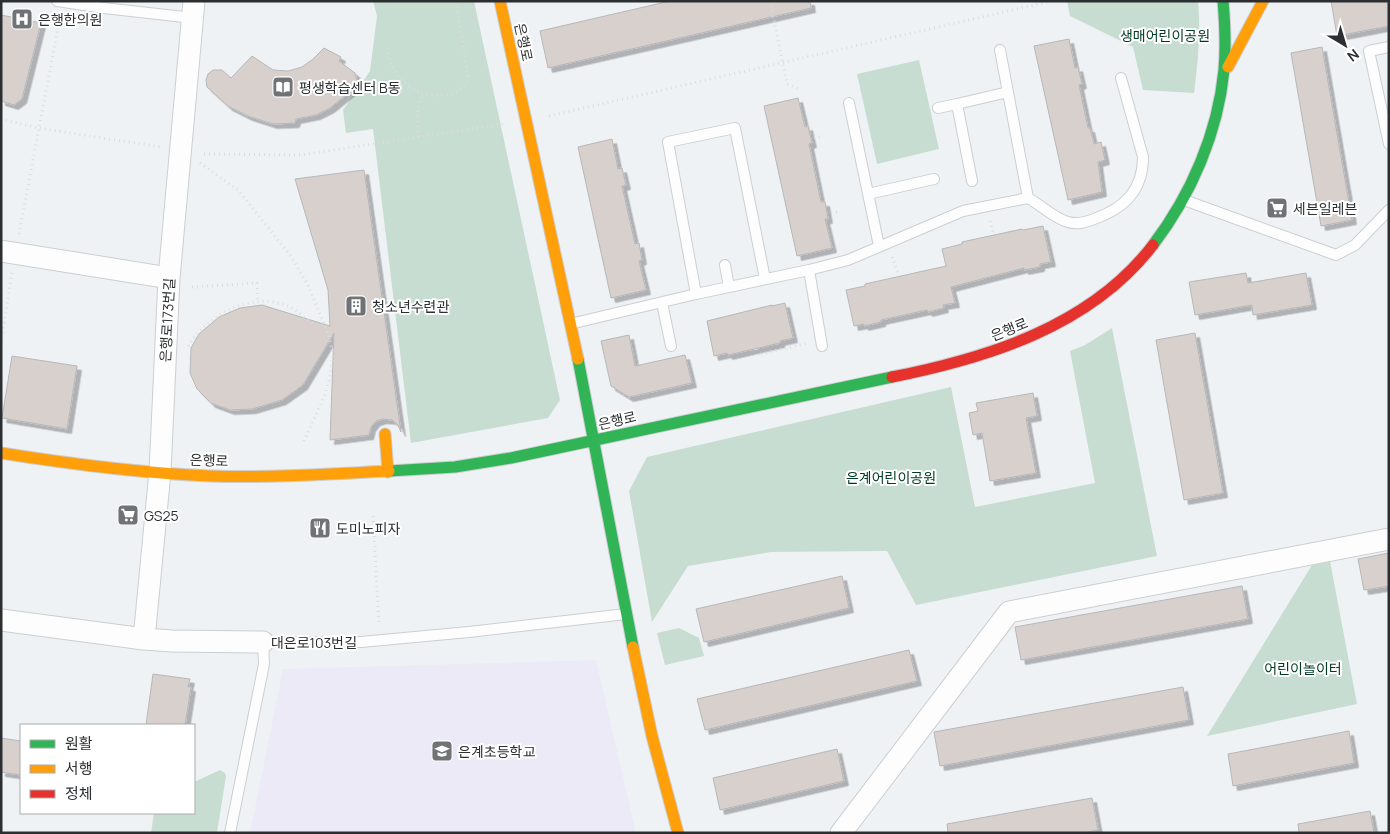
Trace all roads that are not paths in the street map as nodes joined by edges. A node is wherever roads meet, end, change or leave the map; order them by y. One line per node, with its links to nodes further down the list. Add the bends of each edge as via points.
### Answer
1 (57, 1): 5 (lane, via 104,8)
2 (500, 1): 30 (street, 은행로)
3 (1223, 1): 8 (street, 은행로, via 1226,26)
4 (1263, 1): 8 (street)
5 (194, 10): 25 (street, 은행로173번길)
6 (1389, 47): 14 (lane, via 1369,51)
7 (1000, 50): 10 (lane)
8 (1223, 77): 19 (street, 은행로, via 1206,146)
9 (1121, 78): 18 (lane, via 1143,157 1142,176 1135,190 1106,215 1079,223 1062,219)
10 (1008, 92): 12 (lane); 18 (lane)
11 (849, 103): 17 (lane)
12 (957, 104): 13 (lane); 16 (lane)
13 (938, 108)
14 (1389, 144)
15 (934, 178): 17 (lane)
16 (972, 181)
17 (868, 194): 21 (lane)
18 (1028, 198): 21 (lane, via 963,211)
19 (1183, 200): 20 (lane, via 1336,255 1355,245); 34 (street, 은행로, via 1140,261 1123,277 1068,318 1014,345 974,358)
20 (1389, 210)
21 (879, 246): 24 (lane, via 848,260)
22 (1, 251): 25 (street)
23 (725, 265): 27 (lane)
24 (809, 270): 26 (lane); 32 (lane)
25 (169, 278): 36 (street, 은행로173번길)
26 (765, 279): 27 (lane); 28 (lane, via 735,128 668,142)
27 (729, 287): 28 (lane)
28 (696, 294): 29 (lane)
29 (662, 302): 30 (lane); 31 (lane)
30 (569, 324): 34 (street, 은행로)
31 (671, 346)
32 (822, 346)
33 (385, 434): 37 (street)
34 (594, 440): 37 (street, 은행로, via 466,466); 39 (street, 은행로)
35 (1, 453): 36 (street, 은행로)
36 (160, 472): 37 (street, 은행로, via 251,476); 41 (street, 은행로173번길)
37 (388, 472)
38 (1389, 539): 45 (street, via 1009,612)
39 (627, 614): 42 (lane, 대은로103번길, via 361,642); 44 (street, 은행로)
40 (1, 620): 41 (street, 대은로103번길)
41 (144, 639): 42 (street, 대은로103번길)
42 (263, 642): 43 (lane, via 264,664)
43 (230, 833)
44 (678, 833)
45 (842, 833)

